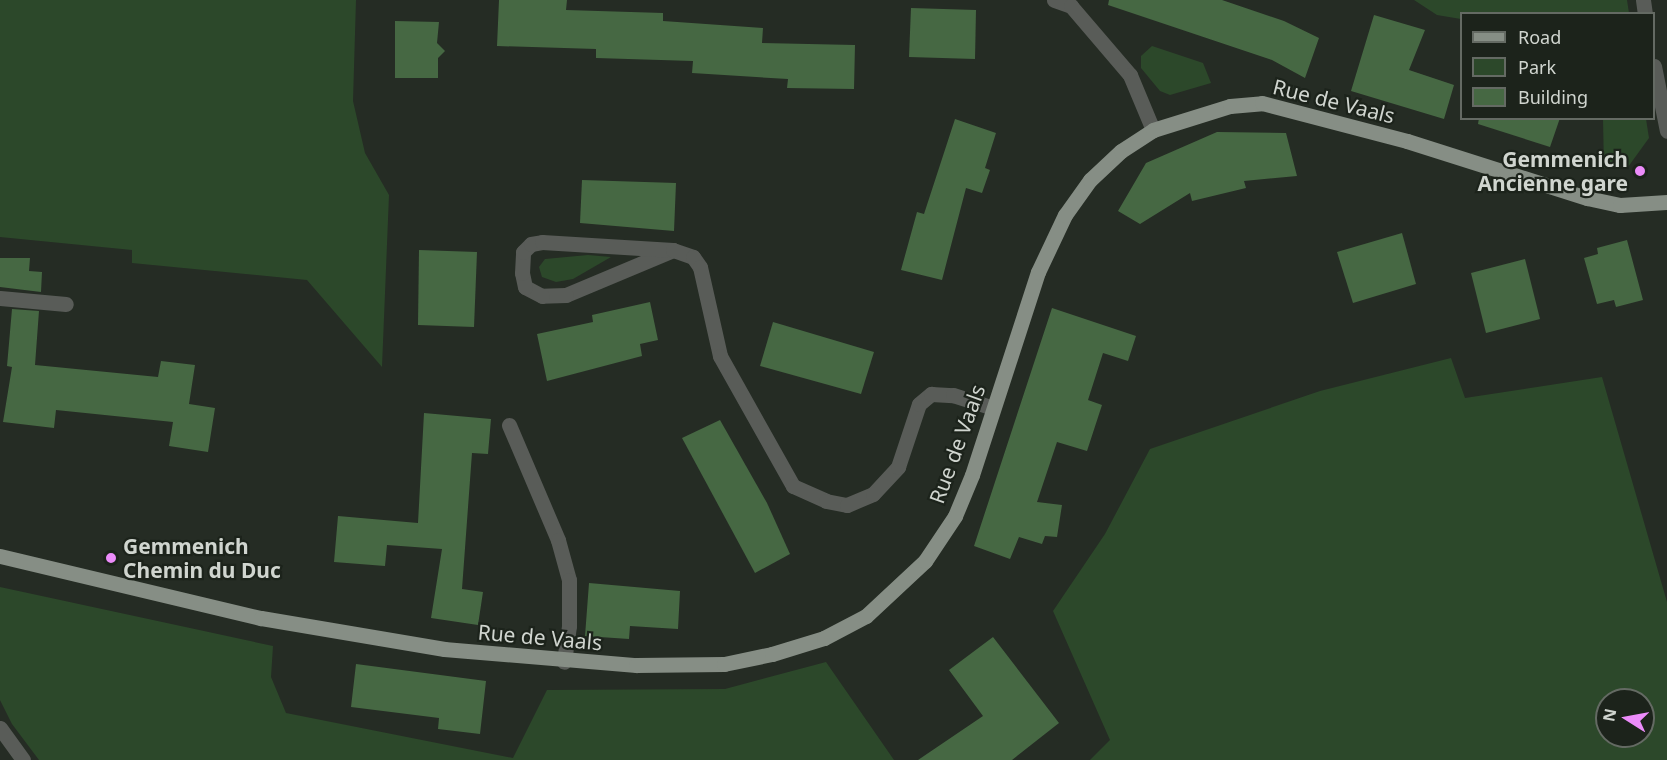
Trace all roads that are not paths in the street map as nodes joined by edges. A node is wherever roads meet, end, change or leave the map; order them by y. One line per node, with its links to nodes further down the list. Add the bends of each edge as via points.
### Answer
1 (1054, 0): 3 (street, via 1071,6 1130,75)
2 (1655, 75): 4 (street)
3 (1154, 130): 5 (main road, Rue de Vaals, via 1230,106 1262,103 1407,141 1587,198 1620,205); 9 (main road, Rue de Vaals, via 1121,151 1090,180 1065,215 1038,272)
4 (1667, 131)
5 (1667, 202)
6 (673, 250): 6 (street, via 531,244 523,252 522,273 525,287 542,296 566,295); 9 (street, via 693,257 699,267 720,356 793,486 826,501 848,505 873,494 898,467 919,404 931,394 953,395)
7 (0, 298): 8 (street)
8 (66, 304)
9 (993, 408): 12 (main road, Rue de Vaals, via 955,516 925,561 866,616 824,638 724,664)
10 (509, 425): 12 (street, via 558,540 569,580)
11 (0, 556): 12 (main road, Rue de Vaals, via 261,618 444,649)
12 (564, 662)
13 (0, 728): 14 (street)
14 (23, 760)

